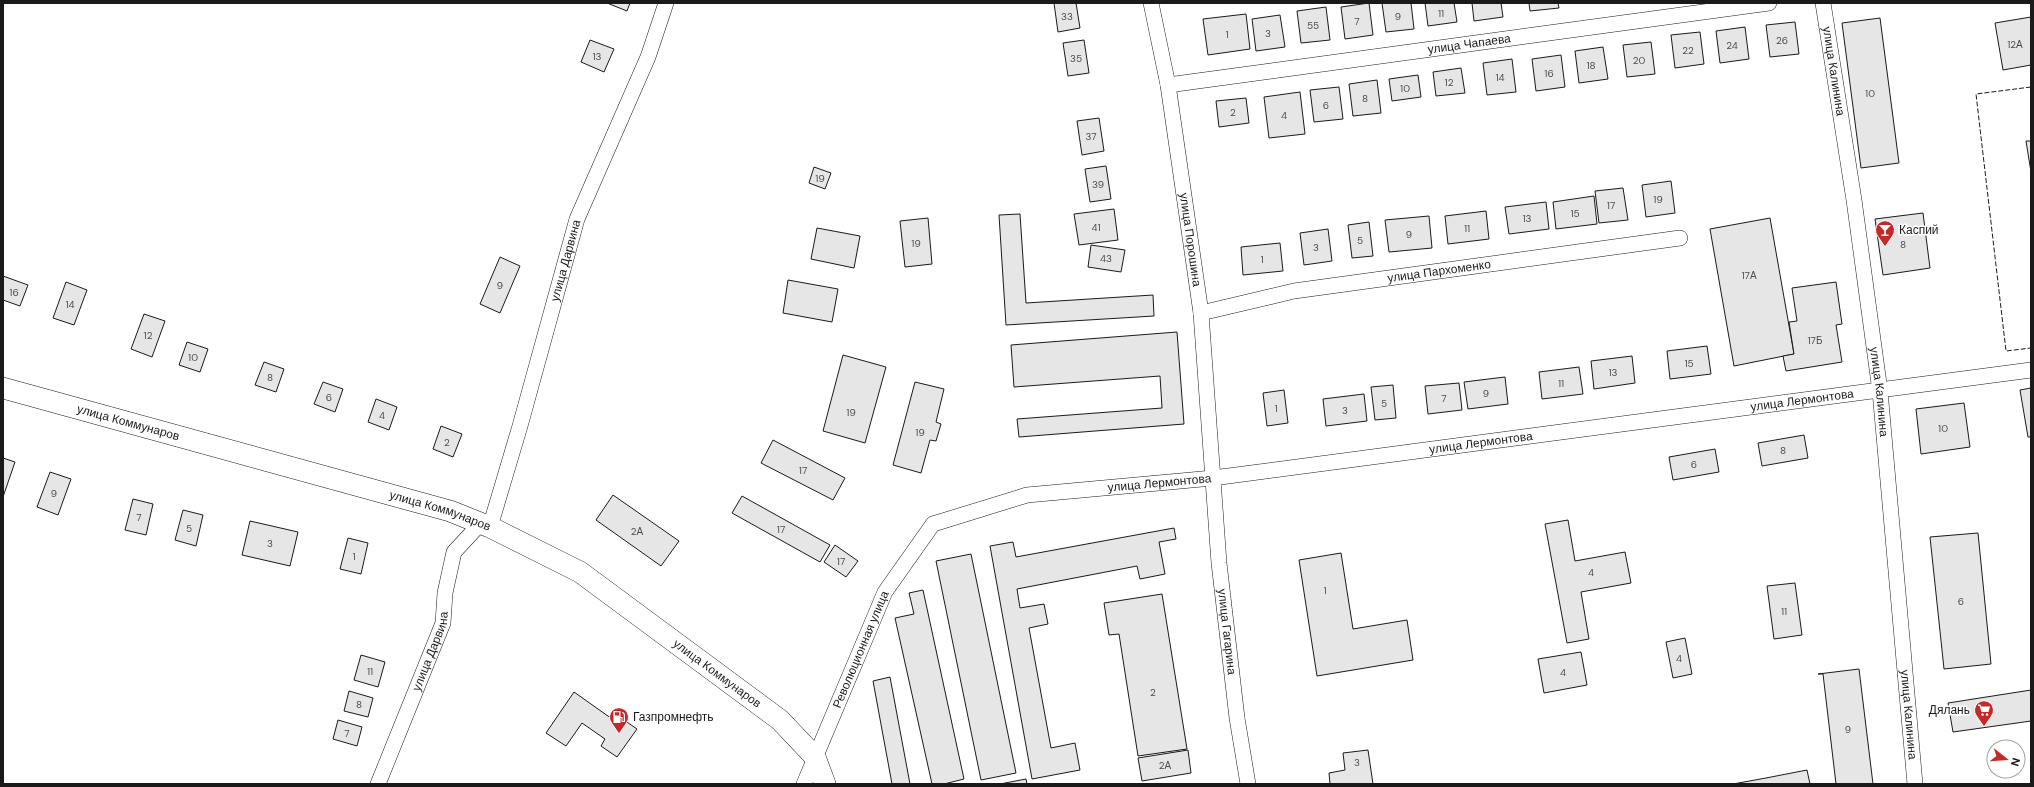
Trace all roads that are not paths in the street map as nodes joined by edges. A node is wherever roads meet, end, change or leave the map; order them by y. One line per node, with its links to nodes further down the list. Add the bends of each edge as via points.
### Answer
1 (666, 3): 13 (street, улица Дарвина, via 648,58 577,219)
2 (1151, 3): 5 (street, улица Порошина)
3 (1769, 3): 5 (street, улица Чапаева)
4 (1823, 3): 10 (street, улица Калинина, via 1854,200)
5 (1168, 85): 7 (street, улица Порошина)
6 (1680, 238): 7 (street, улица Пархоменко, via 1294,291)
7 (1201, 313): 11 (street, улица Порошина)
8 (2031, 370): 10 (street, улица Лермонтова)
9 (3, 388): 13 (main road, улица Коммунаров, via 450,512)
10 (1880, 391): 11 (street, улица Лермонтова); 19 (street, улица Калинина)
11 (1213, 478): 12 (street, улица Лермонтова, via 1027,495); 18 (street, улица Гагарина, via 1219,564)
12 (934, 524): 14 (street, Революционная улица, via 885,592)
13 (486, 525): 14 (main road, улица Коммунаров, via 580,572 780,720); 15 (street, улица Дарвина, via 454,552 445,593 443,623)
14 (815, 757): 16 (street, Революционная улица); 17 (main road)
15 (378, 784)
16 (804, 784)
17 (825, 784)
18 (1248, 784)
19 (1915, 784)

